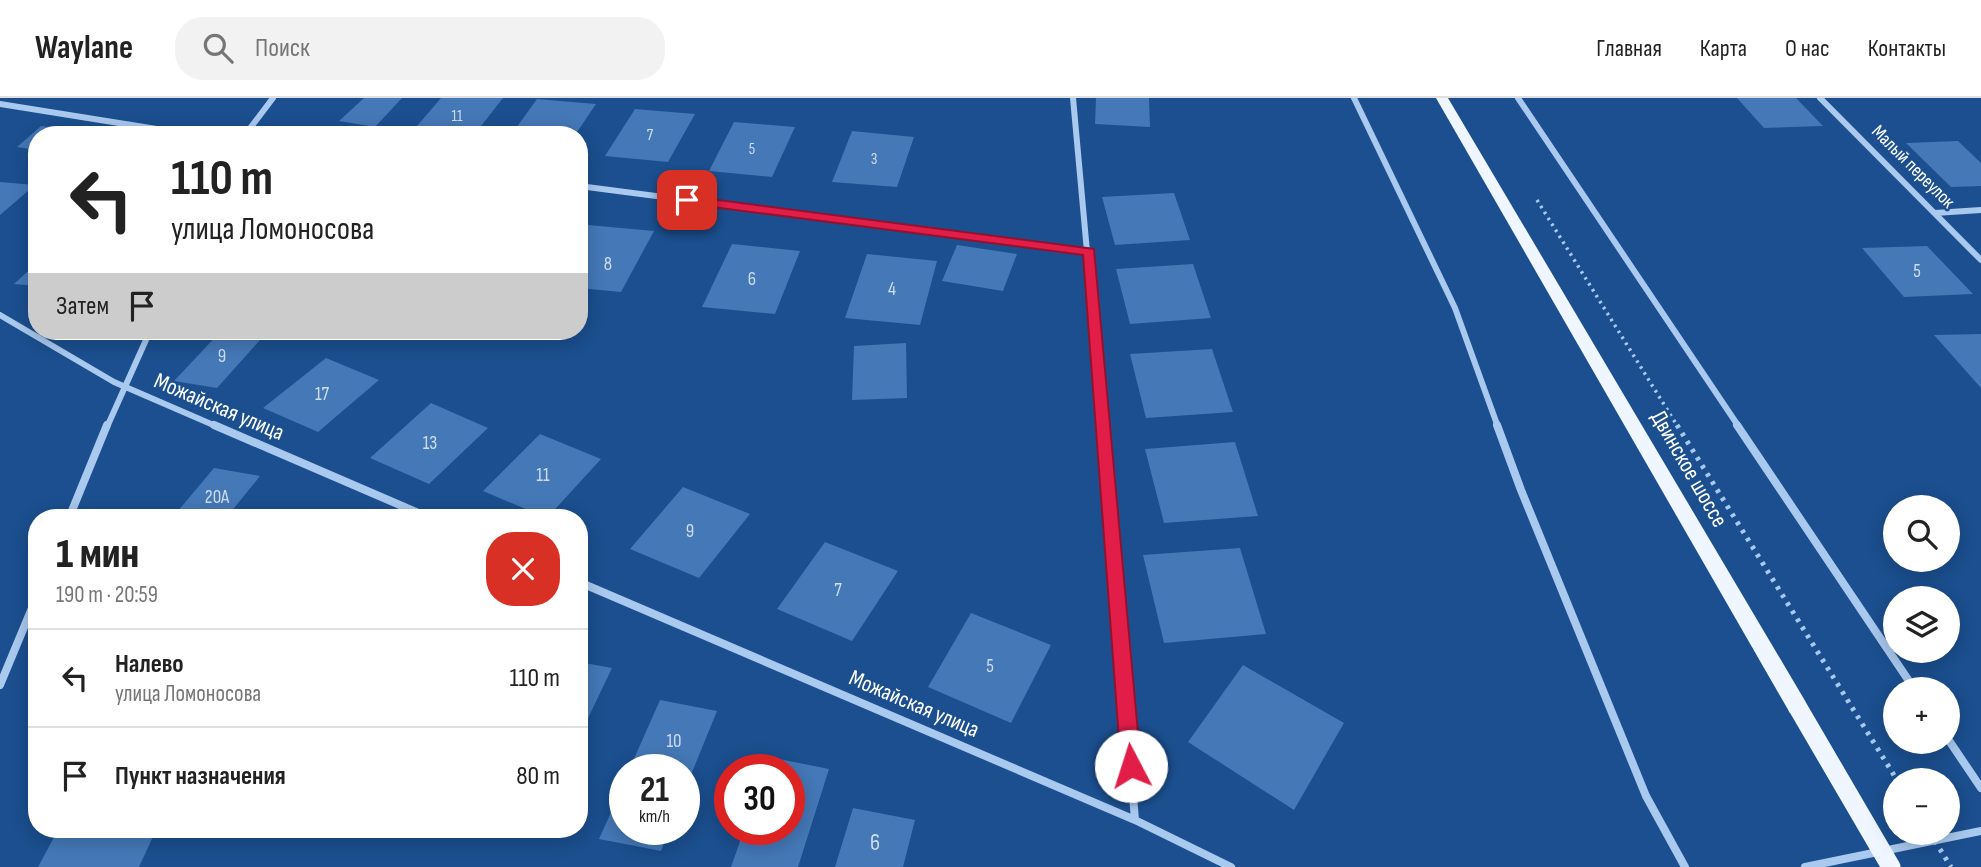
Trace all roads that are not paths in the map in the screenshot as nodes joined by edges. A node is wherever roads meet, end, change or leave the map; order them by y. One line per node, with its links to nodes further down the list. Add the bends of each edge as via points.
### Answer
1 (273, 98): 9 (street)
2 (1073, 98): 13 (street)
3 (1354, 98): 31 (street, via 1455,308 1521,490 1646,796)
4 (1442, 98): 33 (main road, Двинское шоссе, bridge)
5 (1518, 98): 24 (street)
6 (1820, 98): 12 (street, Малый переулок)
7 (0, 104): 8 (street)
8 (138, 126)
9 (252, 126)
10 (588, 187): 13 (street)
11 (1981, 210): 12 (street)
12 (1935, 213): 14 (street, Малый переулок)
13 (1089, 252): 28 (street)
14 (1981, 260)
15 (0, 314): 16 (street, Можайская улица)
16 (28, 331)
17 (44, 340): 19 (street, Можайская улица)
18 (146, 340): 19 (street)
19 (123, 387): 20 (street); 21 (street, Можайская улица)
20 (73, 509)
21 (409, 509)
22 (588, 586): 28 (street, Можайская улица)
23 (28, 618): 25 (street)
24 (1905, 677)
25 (0, 685)
26 (1958, 754): 27 (street)
27 (1981, 789)
28 (1135, 820): 30 (street, Можайская улица)
29 (1981, 831): 32 (street)
30 (1231, 867)
31 (1685, 867)
32 (1805, 867)
33 (1891, 867)

